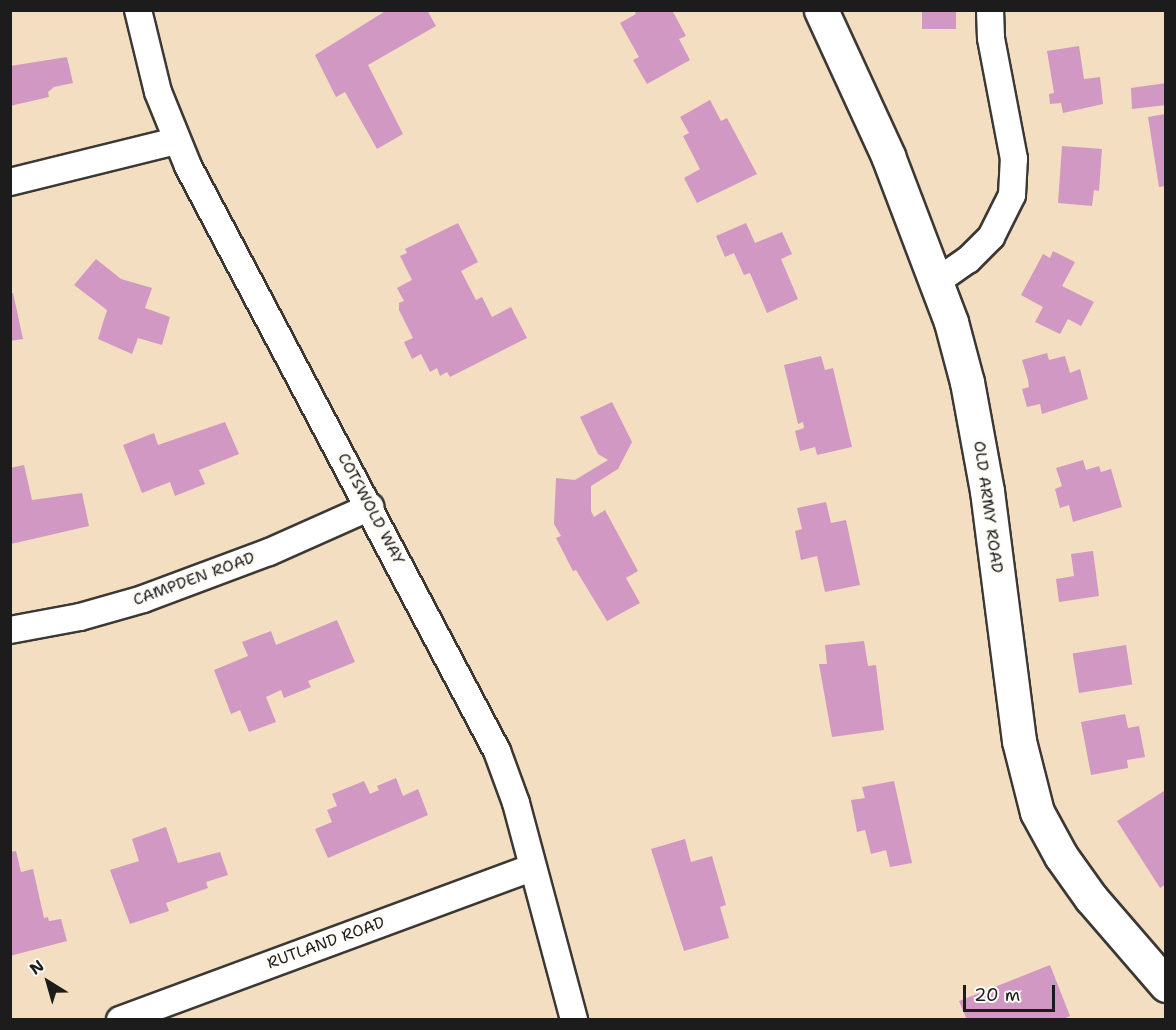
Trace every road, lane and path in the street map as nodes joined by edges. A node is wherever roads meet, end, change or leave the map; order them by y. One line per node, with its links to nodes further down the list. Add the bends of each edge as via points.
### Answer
1 (138, 10): 4 (street, COTSWOLD WAY, via 146,51)
2 (820, 10): 6 (street, OLD ARMY ROAD, via 888,156)
3 (990, 10): 6 (street, via 991,38 1014,159 1012,195 991,237 968,260)
4 (177, 141): 5 (street); 7 (street, COTSWOLD WAY)
5 (10, 182)
6 (936, 282): 10 (street, OLD ARMY ROAD, via 967,382 979,441 1019,741 1029,789 1047,833 1073,874)
7 (370, 507): 8 (street, CAMPDEN ROAD, via 269,552 143,598 80,617); 9 (street, COTSWOLD WAY, via 489,732 508,777)
8 (10, 630)
9 (532, 868): 11 (street, RUTLAND ROAD); 12 (street, COTSWOLD WAY)
10 (1166, 985)
11 (120, 1020)
12 (574, 1020)

